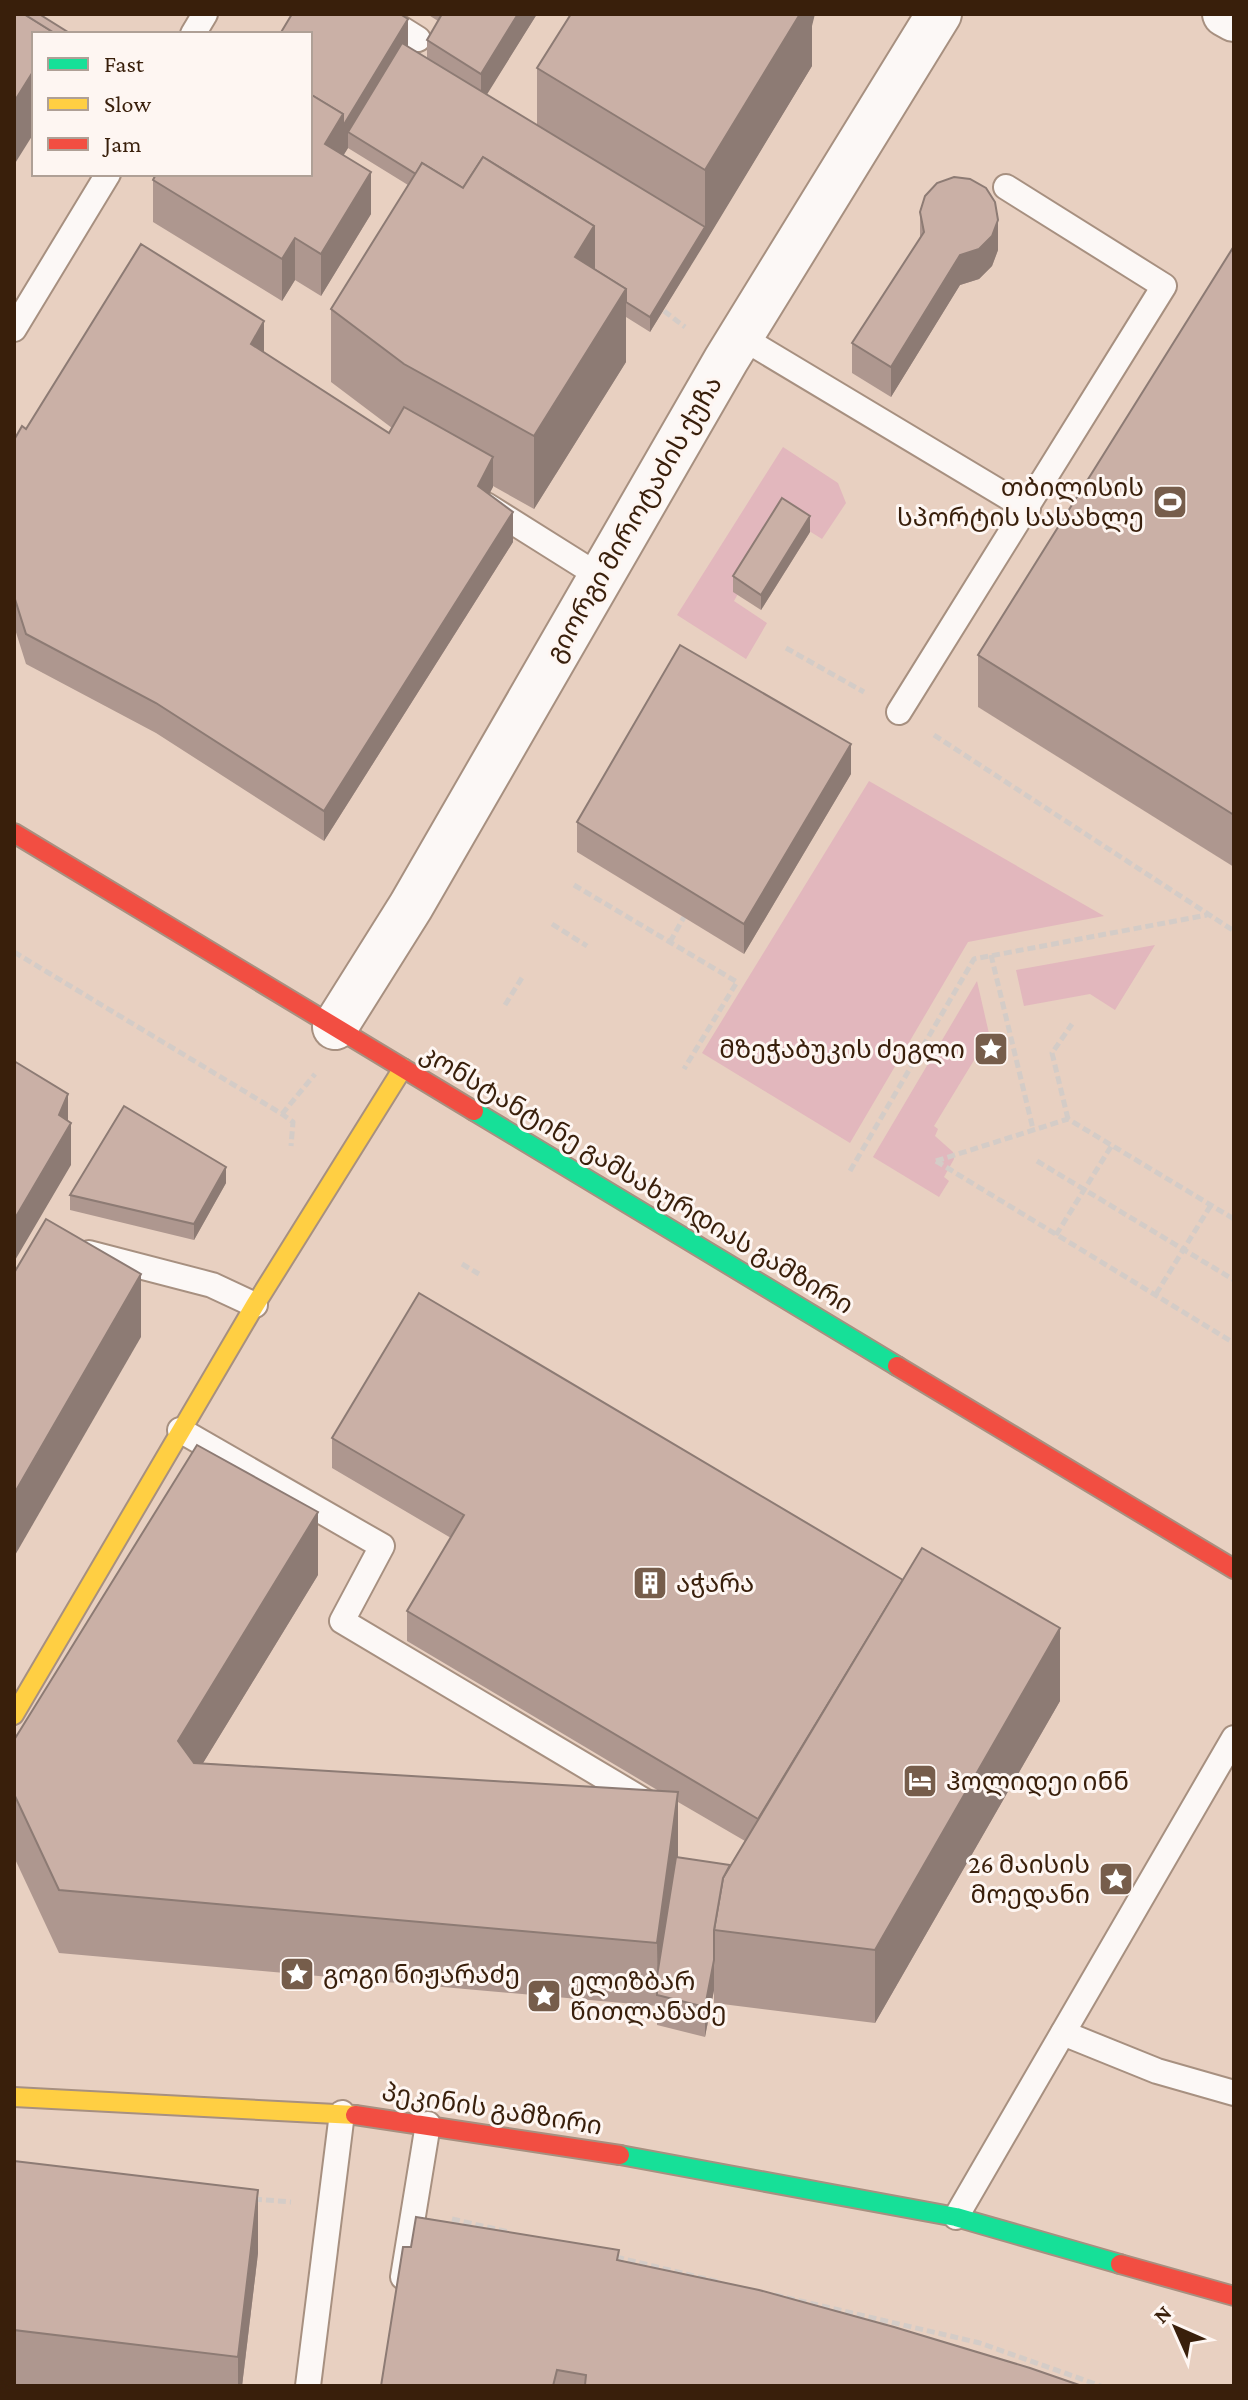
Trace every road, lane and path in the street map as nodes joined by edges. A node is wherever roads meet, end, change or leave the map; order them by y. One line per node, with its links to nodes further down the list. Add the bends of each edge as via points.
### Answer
1 (205, 14): 6 (lane)
2 (378, 14): 7 (lane)
3 (939, 14): 11 (street, გიორგი მიროტაძის ქუჩა)
4 (1225, 14): 5 (street)
5 (1234, 19)
6 (194, 32)
7 (418, 39)
8 (107, 176): 10 (lane)
9 (1006, 187): 13 (lane, via 1164,286)
10 (14, 329)
11 (741, 337): 13 (lane); 14 (street, გიორგი მიროტაძის ქუჩა)
12 (485, 504): 14 (lane)
13 (1028, 509): 16 (lane)
14 (599, 576): 30 (street, გიორგი მიროტაძის ქუჩა, via 411,906)
15 (786, 648): 16 (path)
16 (899, 712): 19 (path)
17 (14, 833): 30 (main road, კონსტანტინე გამსახურდიას გამზირი)
18 (574, 885): 23 (path)
19 (1207, 915): 22 (path); 26 (path)
20 (684, 917): 23 (path)
21 (552, 924): 24 (path)
22 (1234, 931)
23 (670, 942): 32 (path, via 737,982)
24 (587, 946)
25 (14, 952): 36 (path, via 293,1122)
26 (991, 955): 34 (path); 38 (path, via 974,959)
27 (523, 976): 28 (path)
28 (505, 1005)
29 (1072, 1024): 33 (path, via 1052,1053)
30 (335, 1027): 31 (main road, კონსტანტინე გამსახურდიას გამზირი)
31 (403, 1068): 49 (main road); 52 (main road, კონსტანტინე გამსახურდიას გამზირი)
32 (684, 1069)
33 (1068, 1119): 34 (path); 35 (path)
34 (1033, 1129): 42 (path, via 936,1161)
35 (1112, 1145): 39 (path); 40 (path)
36 (288, 1157)
37 (1037, 1161): 39 (path)
38 (850, 1171)
39 (1085, 1189): 42 (path); 43 (path)
40 (1211, 1205): 41 (path); 43 (path)
41 (1234, 1219)
42 (1056, 1235): 48 (path)
43 (1184, 1249): 47 (path); 48 (path)
44 (67, 1253): 49 (lane, via 77,1250 212,1285)
45 (462, 1264): 46 (path)
46 (479, 1274)
47 (1234, 1280)
48 (1156, 1294): 50 (path)
49 (255, 1305): 51 (main road)
50 (1234, 1343)
51 (180, 1430): 53 (main road); 55 (lane, via 382,1546 342,1621)
52 (1234, 1569)
53 (14, 1715)
54 (1234, 1738): 56 (lane)
55 (670, 1816)
56 (1063, 2033): 57 (lane, via 1157,2071); 64 (lane)
57 (1234, 2093)
58 (14, 2097): 59 (main road, პეკინის გამზირი)
59 (342, 2113): 60 (main road, პეკინის გამზირი); 62 (lane)
60 (428, 2124): 63 (lane); 64 (main road, პეკინის გამზირი)
61 (253, 2199): 62 (path)
62 (333, 2204): 71 (lane)
63 (414, 2210): 65 (path); 69 (lane)
64 (956, 2217): 70 (main road)
65 (521, 2235)
66 (613, 2257): 67 (path)
67 (720, 2282)
68 (766, 2293): 72 (path, via 980,2343)
69 (400, 2296)
70 (1234, 2296)
71 (308, 2386)
72 (1101, 2386)

